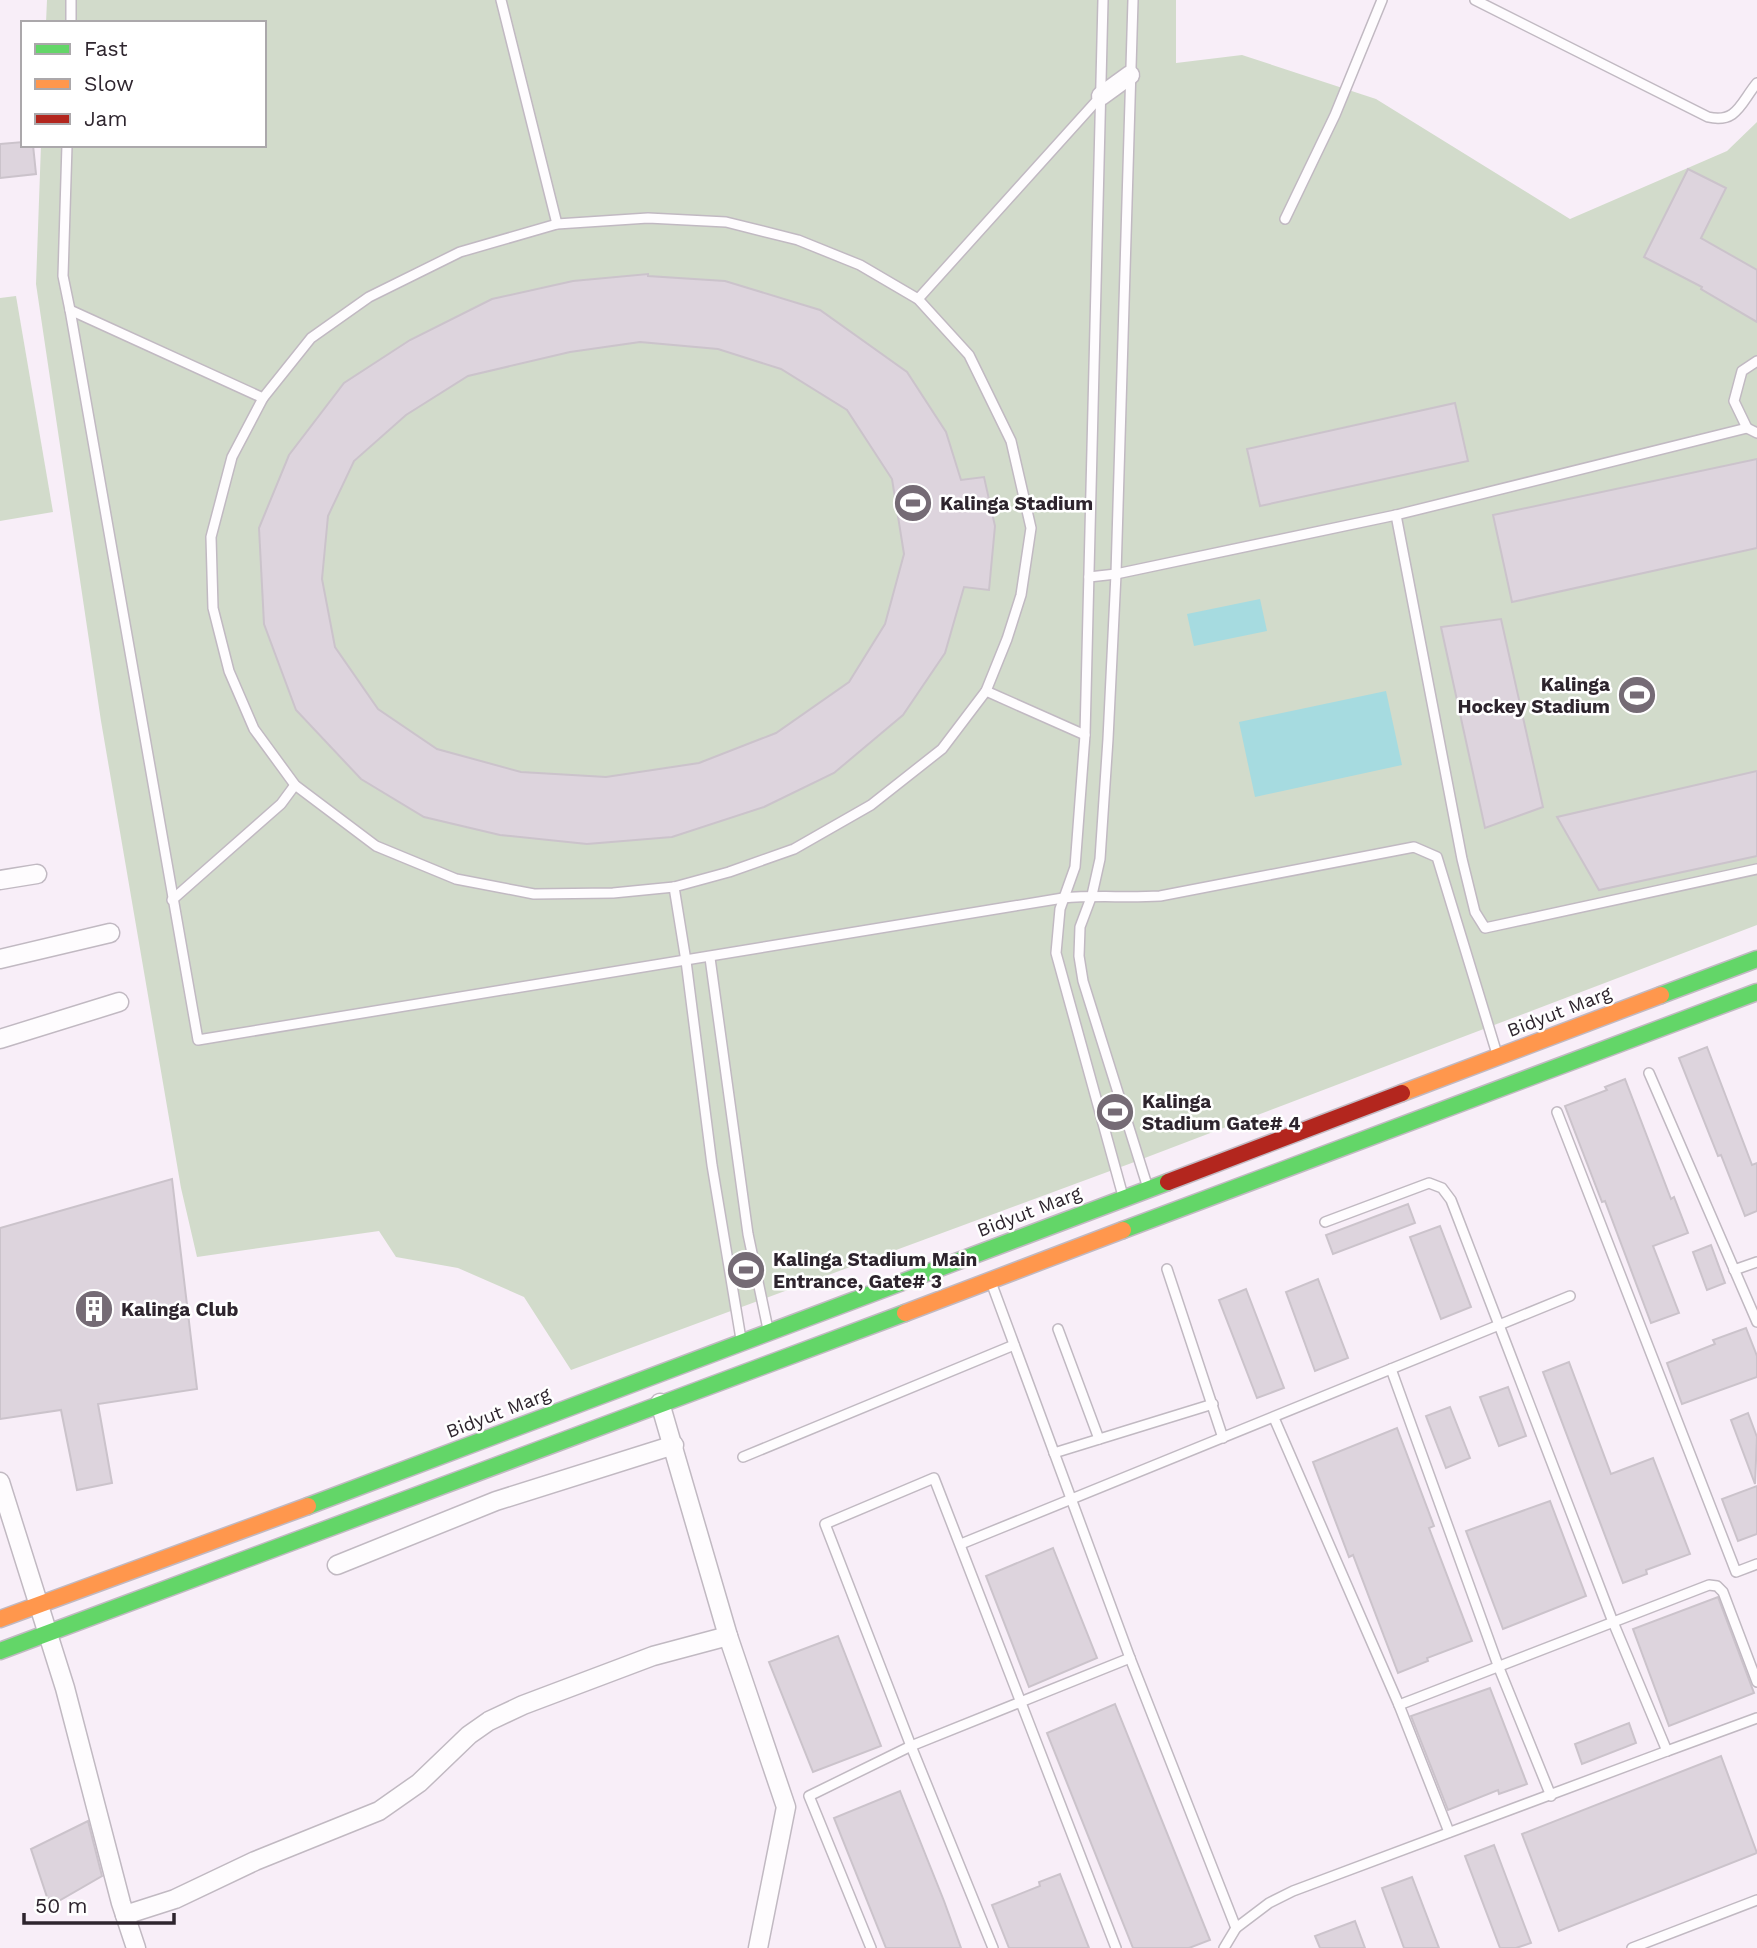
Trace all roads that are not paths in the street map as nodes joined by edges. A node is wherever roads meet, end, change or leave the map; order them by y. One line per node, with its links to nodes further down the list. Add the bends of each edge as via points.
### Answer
1 (71, 0): 7 (lane)
2 (501, 0): 13 (lane)
3 (1103, 0): 10 (lane)
4 (1133, 0): 8 (lane)
5 (1382, 0): 12 (lane, via 1335,115)
6 (1475, 0): 9 (lane, via 1708,117 1734,115)
7 (71, 21)
8 (1130, 75): 10 (street); 21 (lane)
9 (1757, 83)
10 (1101, 96): 14 (lane); 22 (lane)
11 (67, 147): 15 (lane, via 63,276)
12 (1285, 219)
13 (557, 224): 14 (lane, via 648,218 726,222 797,240 860,265); 17 (lane, via 460,252 369,297 311,338)
14 (918, 299): 23 (lane, via 969,355 1011,441 1031,528 1021,595)
15 (70, 310): 17 (lane); 32 (lane)
16 (1757, 361): 18 (lane, via 1742,371 1734,401)
17 (263, 398): 25 (lane, via 232,457 211,537 213,608 229,671 254,729)
18 (1747, 428): 19 (lane); 20 (lane)
19 (1757, 433)
20 (1396, 515): 21 (lane); 26 (lane, via 1462,859 1475,912 1485,928)
21 (1116, 574): 22 (lane); 30 (lane, via 1100,859)
22 (1089, 578): 24 (lane)
23 (986, 691): 24 (lane); 29 (lane, via 942,749 871,805 794,849)
24 (1085, 735): 31 (lane, via 1075,867)
25 (295, 785): 29 (lane, via 376,846 456,879 534,894); 32 (lane, via 281,804)
26 (1757, 869)
27 (37, 874): 28 (street)
28 (0, 880)
29 (674, 887): 37 (lane)
30 (1092, 895): 31 (lane); 41 (lane, via 1160,896 1414,847 1437,857); 44 (lane, via 1080,927 1083,981)
31 (1063, 898): 34 (lane); 45 (lane, via 1056,953)
32 (172, 900): 37 (lane, via 198,1040)
33 (110, 933): 35 (street)
34 (709, 958): 37 (lane); 55 (lane, via 748,1234)
35 (0, 959)
36 (1757, 959): 41 (main road, Bidyut Marg)
37 (686, 961): 56 (lane)
38 (1757, 992): 50 (main road)
39 (120, 1002): 40 (street)
40 (0, 1040)
41 (1498, 1057): 44 (main road, Bidyut Marg)
42 (1649, 1073): 49 (lane)
43 (1557, 1112): 70 (lane, via 1736,1572)
44 (1149, 1188): 45 (main road, Bidyut Marg)
45 (1123, 1198): 55 (main road, Bidyut Marg)
46 (1325, 1222): 53 (lane, via 1429,1183 1442,1188 1451,1200)
47 (1757, 1262): 49 (lane)
48 (1167, 1269): 60 (lane)
49 (1734, 1270): 52 (lane)
50 (990, 1280): 57 (lane); 59 (main road)
51 (1570, 1296): 53 (lane)
52 (1757, 1322)
53 (1499, 1325): 58 (lane); 74 (lane)
54 (1058, 1329): 63 (lane)
55 (769, 1332): 56 (main road, Bidyut Marg)
56 (741, 1342): 72 (main road, Bidyut Marg)
57 (1014, 1345): 65 (lane); 66 (lane)
58 (1391, 1369): 61 (lane); 79 (lane)
59 (660, 1404): 64 (street); 75 (main road)
60 (1213, 1404): 62 (lane); 63 (lane)
61 (1274, 1418): 62 (lane); 82 (lane)
62 (1223, 1438): 68 (lane)
63 (1099, 1439): 65 (lane)
64 (674, 1445): 71 (street, via 496,1502); 76 (street)
65 (1054, 1453): 68 (lane)
66 (743, 1457)
67 (1, 1488): 72 (street)
68 (1070, 1498): 69 (lane); 78 (lane)
69 (961, 1544): 81 (lane); 84 (lane, via 934,1478 825,1524)
70 (1757, 1564)
71 (337, 1565)
72 (40, 1605): 73 (main road, Bidyut Marg); 75 (street)
73 (0, 1619)
74 (1613, 1622): 79 (lane); 80 (lane, via 1709,1585 1717,1586); 85 (lane)
75 (48, 1634): 77 (main road); 89 (street)
76 (728, 1636): 89 (street, via 653,1656 523,1705 469,1735 419,1783 379,1811 175,1899); 92 (street, via 786,1807)
77 (0, 1651)
78 (1130, 1658): 81 (lane); 90 (lane)
79 (1499, 1668): 82 (lane); 86 (lane)
80 (1757, 1682)
81 (1021, 1703): 84 (lane); 95 (lane)
82 (1399, 1704): 87 (lane)
83 (1757, 1718): 85 (lane)
84 (911, 1746): 93 (lane, via 809,1796); 94 (lane)
85 (1667, 1751): 86 (lane)
86 (1550, 1796): 87 (lane)
87 (1449, 1832): 90 (lane, via 1293,1891)
88 (1757, 1900): 97 (lane)
89 (125, 1915): 91 (street)
90 (1236, 1928): 96 (lane)
91 (136, 1948)
92 (758, 1948)
93 (871, 1948)
94 (993, 1948)
95 (1116, 1948)
96 (1224, 1948)
97 (1632, 1948)

